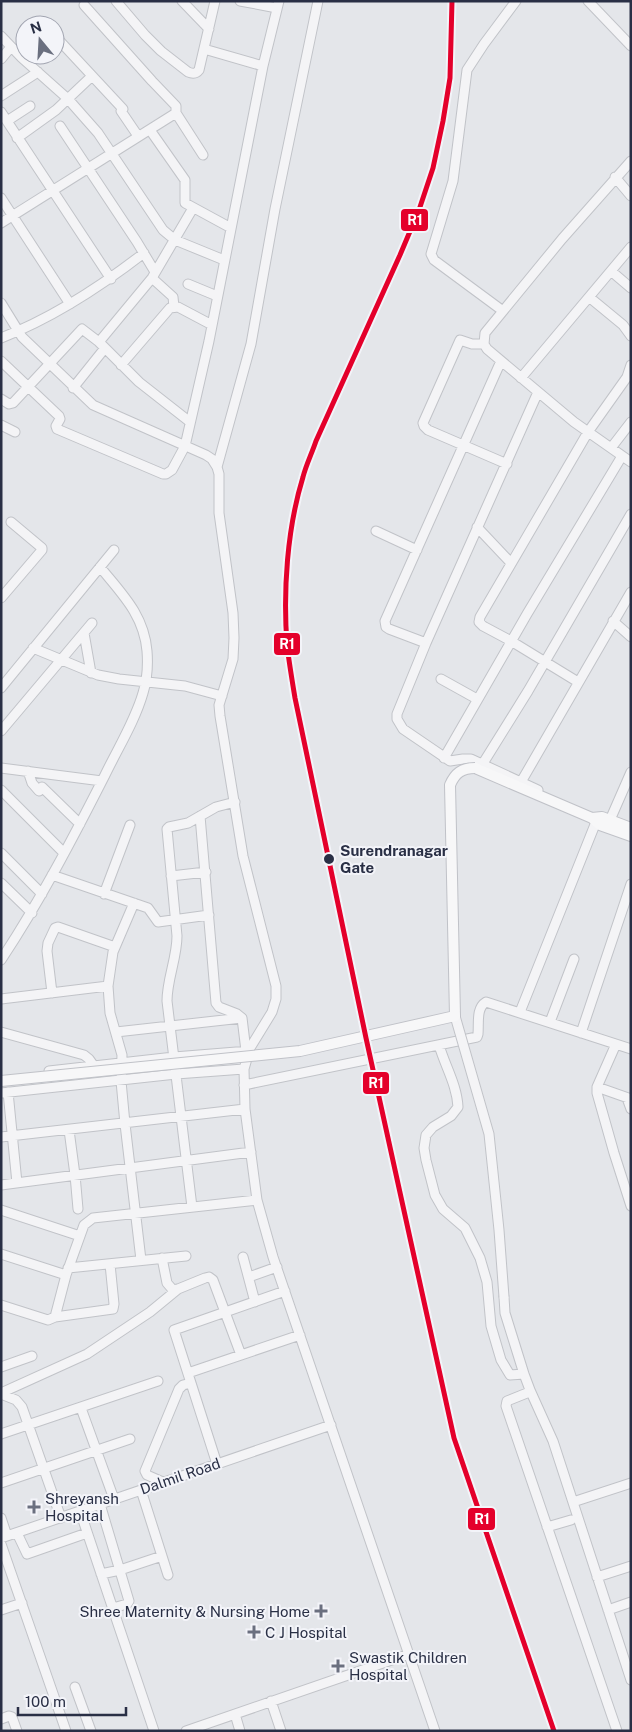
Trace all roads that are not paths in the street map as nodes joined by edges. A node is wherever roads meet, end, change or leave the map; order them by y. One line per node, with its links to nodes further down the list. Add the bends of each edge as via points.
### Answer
1 (116, 1): 15 (street, via 161,51 188,72 199,70)
2 (182, 1): 10 (street)
3 (215, 1): 10 (street)
4 (240, 1): 9 (street)
5 (318, 1): 84 (street, via 251,344)
6 (516, 1): 56 (street, via 467,70 453,181 430,254)
7 (588, 1): 12 (street)
8 (84, 5): 24 (street, via 176,106)
9 (278, 5): 17 (street)
10 (208, 29): 15 (street)
11 (1, 36): 13 (street)
12 (631, 46)
13 (11, 47): 16 (street); 18 (street)
14 (65, 48): 19 (street)
15 (204, 49): 17 (street)
16 (1, 59)
17 (263, 66): 41 (street)
18 (38, 72): 20 (street); 21 (street)
19 (92, 76): 21 (street); 28 (street, via 122,110)
20 (1, 96)
21 (68, 99): 29 (street); 30 (street)
22 (30, 106): 25 (street)
23 (1, 112): 25 (street)
24 (176, 112): 27 (street); 31 (street)
25 (7, 121): 29 (street)
26 (60, 126): 33 (street)
27 (150, 130): 28 (street); 38 (street, via 185,180 184,200)
28 (138, 136): 30 (street)
29 (17, 138): 35 (street)
30 (111, 152): 33 (street); 42 (street, via 163,230)
31 (204, 155)
32 (631, 161): 34 (street)
33 (87, 168): 35 (street); 44 (street)
34 (615, 177): 36 (street); 56 (street)
35 (51, 190): 39 (street); 48 (street)
36 (631, 196)
37 (1, 198): 39 (street)
38 (193, 208): 41 (street); 42 (street)
39 (13, 215): 40 (street); 54 (street)
40 (1, 222)
41 (231, 228): 45 (street)
42 (175, 240): 45 (street); 47 (street)
43 (631, 247): 46 (street)
44 (144, 253): 47 (street); 48 (street)
45 (224, 260): 51 (street)
46 (611, 271): 50 (street); 52 (street)
47 (154, 275): 55 (street, via 173,296); 62 (street)
48 (111, 279): 54 (street)
49 (188, 284): 51 (street)
50 (631, 288)
51 (217, 296): 57 (street)
52 (589, 297): 59 (street, via 623,325); 68 (street)
53 (1, 303): 58 (street)
54 (70, 304): 58 (street)
55 (174, 306): 57 (street); 66 (street)
56 (503, 311): 61 (street, via 485,333)
57 (212, 325): 73 (street)
58 (18, 332): 60 (street); 65 (street)
59 (631, 336)
60 (1, 338)
61 (484, 344): 64 (street); 78 (street, via 459,342 423,424 426,429)
62 (102, 345): 65 (street, via 81,329); 66 (street); 70 (street)
63 (1, 361): 69 (street)
64 (501, 361): 68 (street); 78 (street)
65 (48, 364): 69 (street); 70 (street)
66 (121, 365): 73 (street)
67 (631, 365): 77 (street, via 627,377)
68 (522, 378): 71 (street)
69 (28, 386): 72 (street, via 12,404); 79 (street, via 59,416 58,429 163,474 172,470)
70 (73, 388): 79 (street, via 93,405)
71 (538, 392): 77 (street); 83 (street)
72 (1, 399)
73 (190, 422): 79 (street)
74 (631, 422): 80 (street)
75 (1, 425): 76 (street)
76 (14, 432)
77 (588, 432): 80 (street); 91 (street)
78 (463, 445): 83 (street); 90 (street)
79 (185, 446): 84 (street, via 206,455)
80 (611, 448): 81 (street)
81 (622, 456): 82 (street); 99 (street)
82 (631, 462)
83 (507, 464): 87 (street)
84 (217, 467): 109 (street, via 218,513 234,638 230,674)
85 (631, 514): 103 (street)
86 (11, 522): 94 (street, via 42,550)
87 (478, 527): 91 (street); 100 (street)
88 (376, 531): 90 (street)
89 (114, 550): 92 (street)
90 (417, 550): 100 (street, via 385,624 389,629)
91 (511, 562): 99 (street, via 479,622)
92 (100, 567): 101 (street); 107 (street, via 141,622 147,652)
93 (631, 592): 95 (street)
94 (1, 598)
95 (613, 621): 98 (street); 106 (street)
96 (92, 623): 97 (street)
97 (84, 633): 102 (street); 104 (street)
98 (631, 636)
99 (511, 641): 103 (street); 110 (street)
100 (426, 643): 112 (street, via 397,719 403,729)
101 (33, 648): 102 (street); 108 (street)
102 (61, 660): 104 (street); 111 (street)
103 (546, 661): 106 (street); 113 (street)
104 (91, 673): 107 (street)
105 (442, 679): 110 (street)
106 (578, 682): 118 (street)
107 (146, 683): 109 (street, via 185,686); 117 (street, via 136,713)
108 (1, 688)
109 (222, 696): 120 (street, via 220,716)
110 (477, 699): 112 (street)
111 (1, 732)
112 (444, 758): 113 (street, via 450,761 470,759)
113 (479, 766): 118 (street); 122 (main road); 148 (main road, bridge, via 460,771 450,785)
114 (1, 768): 115 (street)
115 (28, 772): 117 (street); 124 (street, via 32,783)
116 (631, 772): 123 (street)
117 (102, 781): 124 (street)
118 (522, 782): 122 (street)
119 (1, 790): 129 (street)
120 (234, 802): 121 (street); 158 (street, via 243,856 276,986 272,1012)
121 (200, 816): 130 (street); 132 (street, via 167,830)
122 (595, 819): 123 (main road); 127 (main road); 147 (street)
123 (610, 820): 126 (main road)
124 (80, 824): 129 (street)
125 (130, 824): 136 (street)
126 (631, 828)
127 (631, 836)
128 (1, 853): 135 (street)
129 (64, 853): 131 (street)
130 (206, 872): 132 (street); 139 (street)
131 (52, 875): 135 (street); 136 (street)
132 (171, 876): 140 (street)
133 (1, 883): 138 (street)
134 (631, 884): 154 (street)
135 (42, 894): 138 (street)
136 (104, 894): 137 (street)
137 (134, 903): 140 (street, via 150,909 158,922); 141 (street)
138 (32, 913): 143 (street)
139 (209, 915): 140 (street); 149 (street, via 216,1003)
140 (176, 920): 151 (street, via 177,949 167,991)
141 (115, 947): 144 (street); 145 (street, via 55,928 47,947)
142 (574, 959): 150 (street)
143 (1, 960)
144 (108, 986): 145 (street); 153 (street, via 110,1013)
145 (52, 993): 146 (street)
146 (1, 999)
147 (520, 1012): 150 (street); 156 (street, via 486,1002 479,1010 477,1037)
148 (455, 1016): 165 (main road, bridge, via 300,1051); 212 (street, bridge, via 489,1134 505,1312)
149 (242, 1018): 151 (street); 158 (street)
150 (550, 1022): 154 (street)
151 (170, 1026): 153 (street); 159 (street)
152 (1, 1032): 161 (street, via 84,1055)
153 (116, 1032): 160 (street)
154 (581, 1033): 155 (street)
155 (616, 1044): 157 (street); 168 (street)
156 (439, 1045): 167 (street); 212 (street, via 458,1094 458,1107 426,1135 424,1148 435,1195 443,1209 465,1228 480,1258 487,1282 491,1326 501,1360 510,1375)
157 (631, 1048)
158 (248, 1051): 159 (street); 162 (street)
159 (174, 1057): 160 (street); 163 (street)
160 (122, 1063): 161 (street); 166 (street)
161 (94, 1066): 164 (street)
162 (244, 1069): 163 (street); 167 (street)
163 (176, 1074): 166 (street); 173 (street)
164 (1, 1077)
165 (1, 1081)
166 (121, 1081): 169 (street); 174 (street)
167 (244, 1085): 171 (street)
168 (597, 1087): 170 (street); 184 (street, via 598,1101)
169 (5, 1093): 176 (street)
170 (629, 1098): 172 (street)
171 (246, 1109): 173 (street); 178 (street)
172 (631, 1109)
173 (181, 1117): 174 (street); 179 (street)
174 (125, 1124): 175 (street); 180 (street)
175 (69, 1130): 176 (street); 181 (street)
176 (13, 1136): 177 (street); 182 (street)
177 (1, 1137)
178 (251, 1152): 179 (street); 185 (street)
179 (186, 1161): 180 (street); 187 (street)
180 (130, 1168): 181 (street); 190 (street)
181 (75, 1175): 182 (street); 188 (street)
182 (17, 1182): 183 (street)
183 (1, 1185)
184 (628, 1187): 186 (street)
185 (257, 1200): 187 (street); 198 (street)
186 (631, 1206)
187 (192, 1207): 190 (street)
188 (78, 1209)
189 (1, 1210): 191 (street)
190 (135, 1214): 191 (street, via 93,1218 84,1225); 196 (street)
191 (80, 1236): 199 (street)
192 (1, 1254): 199 (street)
193 (186, 1256): 195 (street)
194 (243, 1257): 200 (street)
195 (162, 1258): 196 (street); 201 (street, via 167,1284 173,1290)
196 (141, 1260): 197 (street)
197 (110, 1264): 199 (street); 206 (street, via 113,1309)
198 (277, 1267): 200 (street); 202 (street)
199 (67, 1272): 206 (street)
200 (249, 1278): 203 (street)
201 (178, 1289): 205 (street, via 209,1277 216,1284); 216 (street, via 87,1354)
202 (285, 1291): 203 (street); 207 (street)
203 (255, 1302): 205 (street)
204 (1, 1305): 206 (street, via 48,1320)
205 (226, 1313): 208 (street); 211 (street, via 174,1330)
206 (54, 1317)
207 (300, 1335): 208 (street); 218 (street)
208 (241, 1355): 211 (street)
209 (32, 1356): 210 (street)
210 (1, 1367)
211 (188, 1373): 214 (street)
212 (524, 1374): 215 (street)
213 (158, 1381): 217 (street)
214 (191, 1383): 223 (street); 225 (street, via 179,1389 145,1469 145,1474)
215 (530, 1390): 230 (street, via 553,1441); 236 (street, via 506,1403)
216 (1, 1394): 219 (street, via 20,1403)
217 (81, 1408): 219 (street); 222 (street)
218 (330, 1425): 223 (street, Dalmil Road); 251 (street)
219 (28, 1426): 220 (street); 224 (street)
220 (1, 1434)
221 (130, 1439): 222 (street)
222 (96, 1451): 224 (street); 229 (street)
223 (217, 1464): 225 (street, Dalmil Road)
224 (44, 1469): 226 (street); 234 (street)
225 (163, 1482): 228 (street, Dalmil Road)
226 (1, 1483)
227 (631, 1483): 230 (street)
228 (141, 1490): 229 (street, Dalmil Road); 240 (street)
229 (114, 1499): 231 (street, Dalmil Road)
230 (573, 1502): 245 (street)
231 (100, 1504): 232 (street, Dalmil Road); 242 (street)
232 (80, 1511): 234 (street, Dalmil Road); 238 (street)
233 (1, 1518): 239 (street)
234 (61, 1518): 237 (street, Dalmil Road)
235 (571, 1520): 236 (street)
236 (547, 1527): 266 (street)
237 (17, 1533): 238 (street, via 27,1554); 239 (street, Dalmil Road)
238 (87, 1533): 243 (street)
239 (3, 1539): 247 (street)
240 (162, 1556): 242 (street); 244 (street)
241 (631, 1566): 245 (street)
242 (120, 1570): 243 (street); 248 (street, via 129,1602)
243 (101, 1574): 248 (street)
244 (168, 1575)
245 (597, 1577): 250 (street)
246 (631, 1602): 250 (street)
247 (22, 1603): 249 (street); 259 (street)
248 (113, 1608): 261 (street)
249 (1, 1610)
250 (608, 1610): 252 (street)
251 (409, 1654): 254 (street); 265 (street)
252 (631, 1680)
253 (75, 1687): 260 (street)
254 (272, 1701): 255 (street); 264 (street)
255 (235, 1714): 257 (street); 263 (street)
256 (1, 1719): 258 (street, via 12,1717)
257 (212, 1727): 262 (street)
258 (17, 1731)
259 (66, 1731)
260 (91, 1731)
261 (154, 1731)
262 (187, 1731)
263 (240, 1731)
264 (282, 1731)
265 (435, 1731)
266 (617, 1731)

